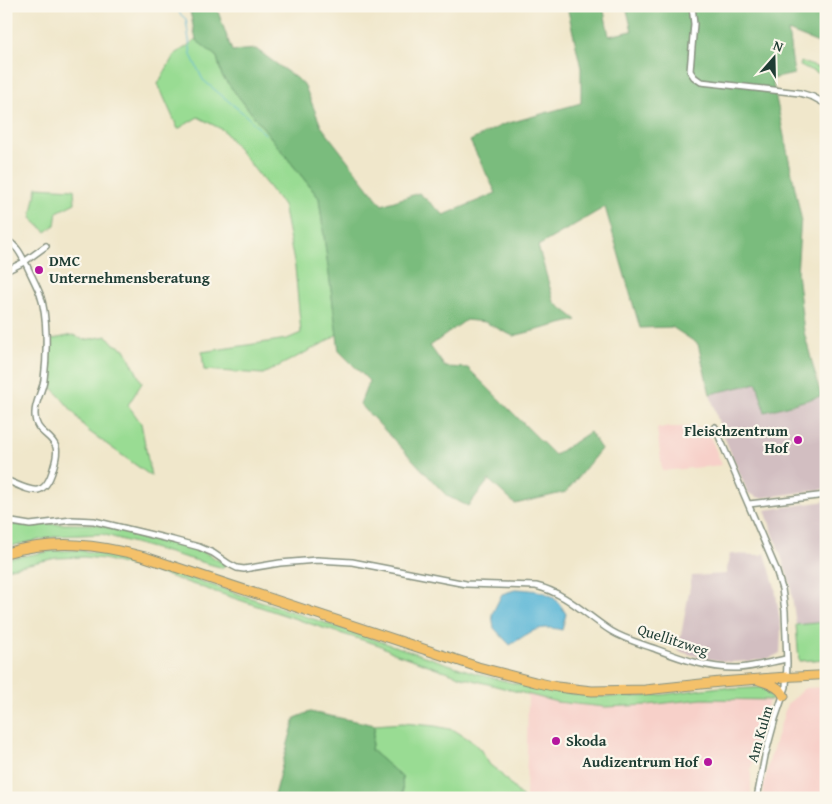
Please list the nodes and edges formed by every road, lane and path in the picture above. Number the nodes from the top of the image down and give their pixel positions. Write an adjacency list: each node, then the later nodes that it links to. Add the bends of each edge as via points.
1 (692, 6): 2 (street, via 694,24 690,71 694,77 701,82 800,93)
2 (826, 104)
3 (6, 240): 5 (street, via 19,250)
4 (46, 246): 5 (street)
5 (24, 262): 6 (street); 8 (street, via 38,289 46,335 45,372 34,412 35,421 53,442 57,454 43,489 26,488)
6 (6, 271)
7 (715, 426): 10 (street, Am Kulm)
8 (6, 480)
9 (826, 495): 10 (street)
10 (749, 504): 13 (street, Am Kulm, via 780,582 785,611)
11 (6, 521): 13 (street, Quellitzweg, via 30,524 94,521 199,547 244,569 334,560 466,584 536,586 558,594 613,632 684,660 738,668)
12 (6, 553): 16 (highway, via 70,544 124,551 478,667 558,687 592,691 645,690)
13 (786, 659): 15 (street, Am Kulm)
14 (826, 675): 15 (main road)
15 (787, 677): 16 (highway); 17 (street, Am Kulm)
16 (756, 679): 17 (highway, via 777,687)
17 (784, 696): 18 (street, Am Kulm, via 775,718)
18 (757, 798)

